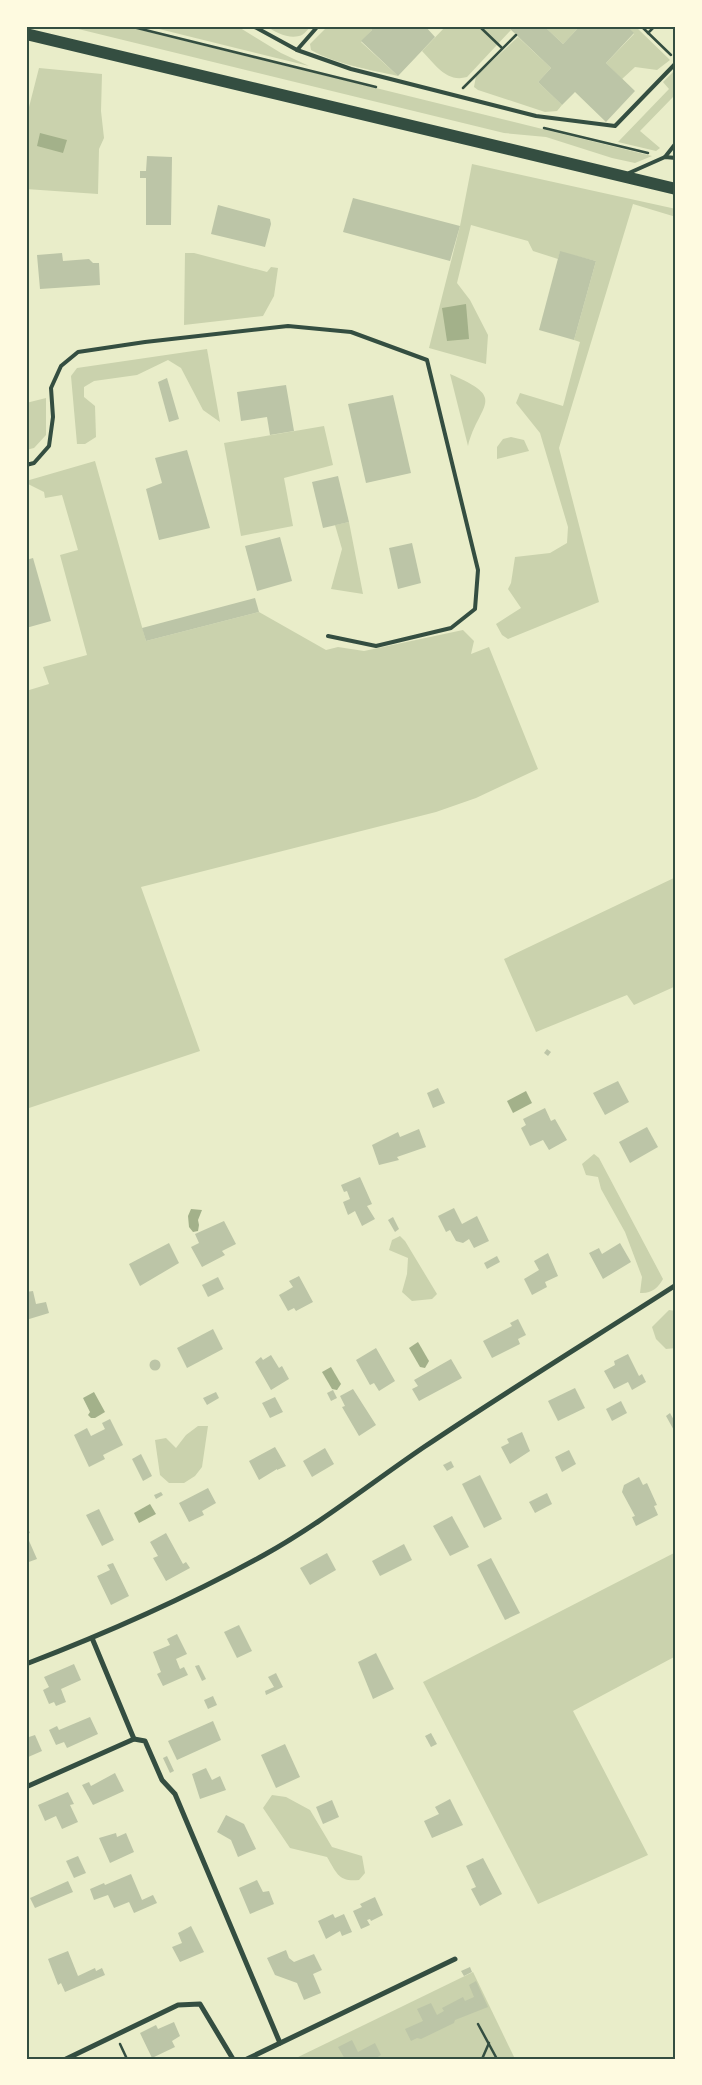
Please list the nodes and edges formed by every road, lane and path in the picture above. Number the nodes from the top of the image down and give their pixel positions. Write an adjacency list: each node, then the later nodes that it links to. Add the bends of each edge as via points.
1 (253, 26): 10 (lane)
2 (318, 26): 10 (lane)
3 (478, 26): 9 (path)
4 (641, 26): 6 (path)
5 (655, 26): 6 (path)
6 (648, 33): 11 (path)
7 (26, 34): 16 (main road)
8 (516, 35): 9 (path)
9 (502, 48): 12 (path, via 464,85)
10 (297, 50): 12 (lane, via 351,69)
11 (676, 61): 12 (lane, via 615,126 536,116)
12 (460, 97)
13 (676, 143): 14 (lane)
14 (665, 157): 15 (lane); 16 (lane)
15 (676, 158)
16 (623, 176): 17 (main road)
17 (674, 187)
18 (26, 465): 19 (lane, via 34,463 49,446 53,417 51,388 61,366 78,352 288,326 351,332 427,360 478,570 475,609 451,628 376,646)
19 (328, 636)
20 (676, 1285): 21 (street, via 504,1394 265,1554 177,1600)
21 (92, 1638): 22 (street); 23 (street)
22 (26, 1664)
23 (134, 1739): 24 (street); 28 (street, via 145,1741 162,1780 175,1794)
24 (26, 1787)
25 (455, 1959): 28 (street)
26 (478, 2024): 29 (path)
27 (116, 2035): 30 (street); 31 (path); 32 (street, via 178,2005 200,2004)
28 (280, 2043): 33 (street)
29 (489, 2043): 34 (path); 35 (path)
30 (66, 2059)
31 (127, 2059)
32 (233, 2059)
33 (247, 2059)
34 (482, 2059)
35 (497, 2059)

